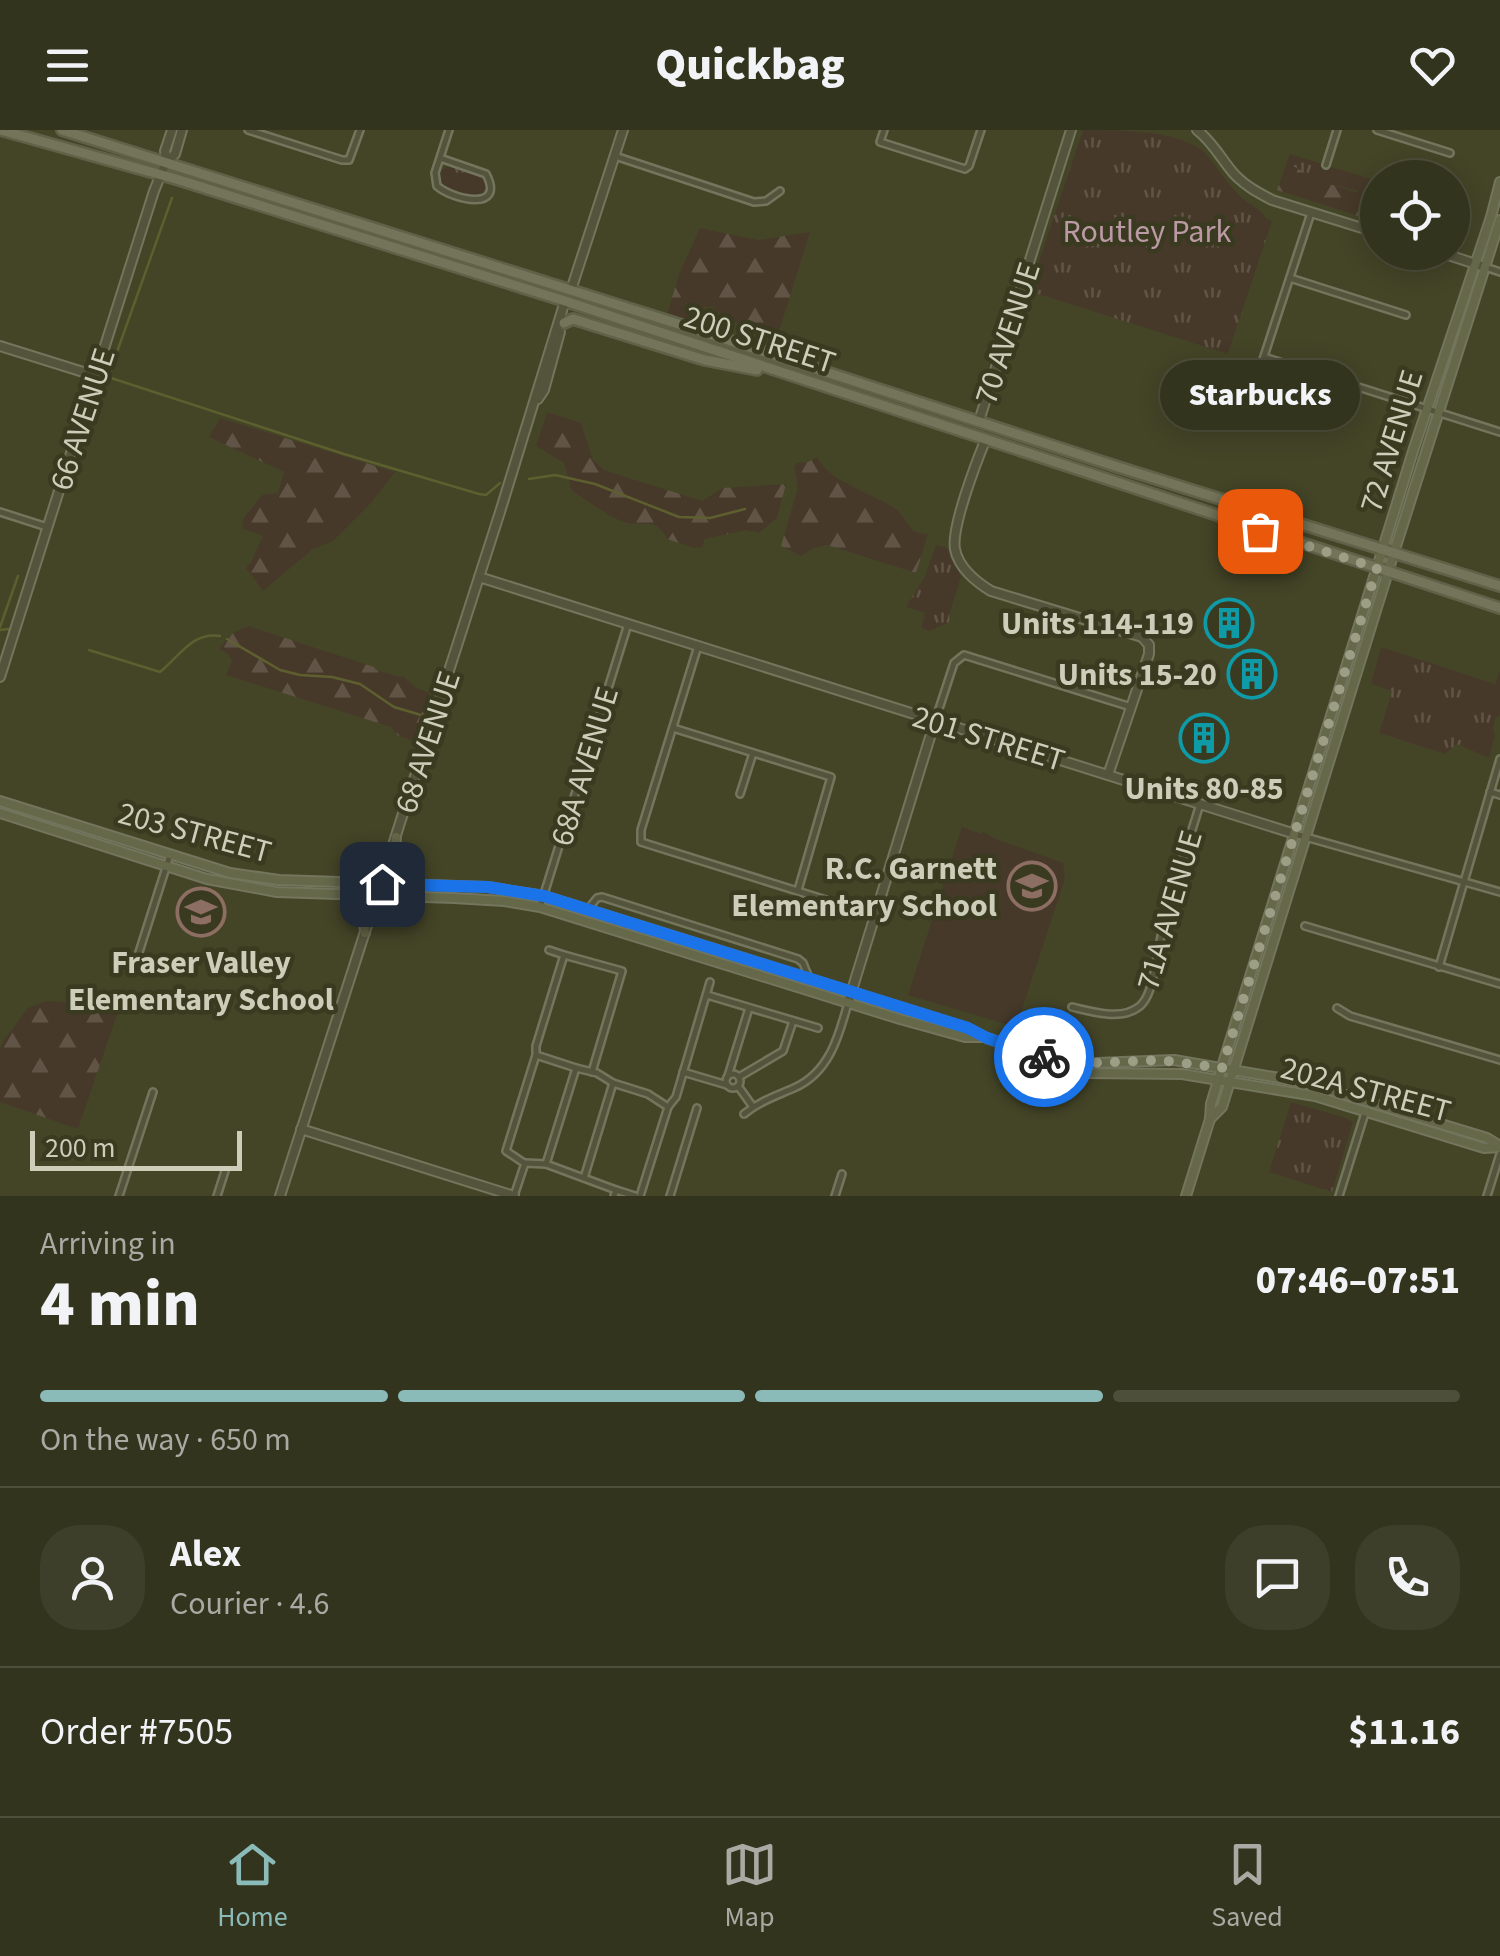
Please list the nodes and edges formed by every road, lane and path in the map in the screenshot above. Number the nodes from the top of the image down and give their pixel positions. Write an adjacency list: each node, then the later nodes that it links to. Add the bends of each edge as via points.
1 (1, 130): 20 (main road, 200 STREET)
2 (62, 130): 18 (main road, 200 STREET)
3 (172, 130): 18 (street)
4 (182, 130): 18 (street)
5 (248, 130): 6 (street, via 342,160 352,154)
6 (360, 130)
7 (448, 130): 17 (street)
8 (623, 130): 16 (street)
9 (884, 130): 10 (street, via 880,142 965,169)
10 (981, 130)
11 (1072, 130): 43 (street, 70 AVENUE)
12 (1197, 130): 23 (street, via 1256,192)
13 (1337, 130): 19 (street)
14 (1376, 130): 15 (street)
15 (1450, 152)
16 (615, 156): 22 (street, via 754,202); 31 (street)
17 (440, 158): 17 (street, via 486,174 486,196 474,201 440,190 434,181)
18 (166, 162): 20 (street, 66 AVENUE); 31 (main road, 200 STREET)
19 (1326, 166)
20 (160, 175): 32 (main road, 200 STREET); 38 (street, 66 AVENUE)
21 (1500, 182): 27 (main road, 72 AVENUE)
22 (780, 191)
23 (1311, 213): 25 (street); 30 (street)
24 (1500, 220): 28 (main road, 72 AVENUE)
25 (1360, 228)
26 (1470, 263): 27 (street)
27 (1474, 264): 28 (street); 41 (main road, 72 AVENUE)
28 (1485, 267): 29 (street); 42 (main road, 72 AVENUE)
29 (1500, 272)
30 (1290, 278): 33 (street); 36 (street)
31 (571, 290): 43 (main road, 200 STREET)
32 (565, 301): 37 (main road, 200 STREET); 40 (street, 68 AVENUE)
33 (1406, 315)
34 (564, 322): 37 (main road, via 573,319 704,360); 40 (street, 68 AVENUE)
35 (0, 346): 38 (street)
36 (1264, 357): 39 (street); 41 (street)
37 (786, 375): 44 (main road, 200 STREET)
38 (96, 376): 48 (street, 66 AVENUE)
39 (1250, 399)
40 (535, 402): 51 (street, 68 AVENUE)
41 (1427, 408): 42 (street); 49 (main road, 72 AVENUE)
42 (1438, 413): 45 (street); 49 (main road, 72 AVENUE)
43 (979, 421): 44 (main road); 49 (main road, 200 STREET)
44 (947, 428): 46 (main road, 200 STREET)
45 (1500, 432)
46 (985, 440): 50 (main road, 200 STREET); 57 (street, 70 AVENUE, via 954,551 991,591 1142,637 1149,654)
47 (0, 512): 48 (street)
48 (47, 527): 56 (street, 66 AVENUE)
49 (1388, 551): 50 (main road, 72 AVENUE); 52 (main road, 200 STREET)
50 (1382, 570): 53 (main road, 200 STREET); 69 (main road, 72 AVENUE); 71 (main road, 72 AVENUE)
51 (479, 577): 54 (street, 201 STREET); 70 (street, 68 AVENUE)
52 (1500, 586)
53 (1500, 608)
54 (628, 624): 55 (street, 201 STREET); 81 (street, 68A AVENUE)
55 (698, 646): 58 (street, 201 STREET); 59 (street)
56 (0, 677)
57 (1131, 707): 58 (street, via 960,656); 62 (street)
58 (935, 720): 62 (street, 201 STREET); 84 (street)
59 (673, 728): 60 (street); 77 (street, via 641,842)
60 (753, 753): 64 (street); 77 (street, via 831,777)
61 (1500, 759): 63 (street)
62 (1108, 775): 67 (street, 201 STREET)
63 (1490, 792): 65 (street); 74 (street)
64 (740, 794)
65 (1500, 795)
66 (0, 802): 72 (main road, 203 STREET)
67 (1200, 804): 69 (street, 201 STREET); 98 (street, 71A AVENUE, via 1145,1001 1115,1015)
68 (0, 813): 73 (main road, 203 STREET)
69 (1295, 834): 71 (street, 201 STREET); 107 (main road, 72 AVENUE)
70 (396, 837): 75 (street, 68 AVENUE); 76 (main road, via 399,872)
71 (1305, 838): 74 (street, 201 STREET); 108 (main road, 72 AVENUE)
72 (170, 854): 73 (street); 75 (main road, 203 STREET, via 265,878)
73 (166, 866): 79 (main road, 203 STREET, via 248,889); 90 (street)
74 (1464, 882): 78 (street, 201 STREET); 89 (street)
75 (382, 884): 76 (main road, 203 STREET); 80 (street, 68 AVENUE)
76 (425, 885): 81 (main road, 203 STREET)
77 (798, 890): 84 (street)
78 (1500, 892)
79 (341, 895): 80 (main road, 203 STREET); 86 (main road, via 360,907)
80 (378, 895): 82 (main road, 203 STREET); 86 (street, 68 AVENUE)
81 (544, 896): 82 (street, 68A AVENUE); 83 (main road, 203 STREET)
82 (540, 908): 96 (main road, 203 STREET)
83 (589, 908): 91 (main road, 203 STREET); 91 (street, via 602,897 780,953 801,960)
84 (874, 915): 94 (street)
85 (1305, 926): 89 (street)
86 (365, 933): 126 (street, 68 AVENUE)
87 (549, 950): 88 (street)
88 (564, 955): 103 (street); 109 (street, via 622,971)
89 (1440, 967): 93 (street)
90 (133, 971)
91 (809, 978): 94 (main road, 203 STREET)
92 (710, 982): 95 (street)
93 (1500, 984)
94 (852, 992): 96 (street); 102 (main road, 203 STREET)
95 (706, 995): 97 (street); 110 (street)
96 (848, 1003): 102 (main road, 203 STREET); 121 (street, via 822,1067)
97 (749, 1008): 100 (street); 111 (street)
98 (1072, 1008)
99 (1337, 1008): 104 (street)
100 (793, 1021): 101 (street); 112 (street, via 783,1051)
101 (818, 1028)
102 (987, 1038): 105 (main road)
103 (536, 1055): 106 (street); 128 (street, via 506,1151)
104 (1500, 1060)
105 (1068, 1064): 107 (main road, 202A STREET, via 1160,1060); 113 (main road, 202A STREET, via 1088,1073 1163,1072)
106 (576, 1068): 109 (street); 129 (street)
107 (1222, 1068): 108 (main road, 202A STREET); 113 (main road, 72 AVENUE)
108 (1234, 1070): 114 (main road, 72 AVENUE); 119 (main road, 202A STREET)
109 (592, 1072): 115 (street)
110 (684, 1072): 116 (street); 120 (street)
111 (728, 1076): 112 (street); 116 (street)
112 (739, 1077): 117 (street)
113 (1218, 1080): 114 (main road, 202A STREET); 125 (main road, 72 AVENUE)
114 (1230, 1082): 123 (main road, 202A STREET); 125 (main road, 72 AVENUE)
115 (613, 1084): 120 (street); 132 (street)
116 (728, 1084): 117 (street)
117 (738, 1086): 121 (street)
118 (153, 1092): 134 (street)
119 (1369, 1101): 123 (street); 127 (main road, 202A STREET, via 1487,1138)
120 (668, 1107): 138 (street)
121 (753, 1107): 124 (street)
122 (698, 1108): 139 (street)
123 (1365, 1112): 127 (main road, 202A STREET); 142 (street)
124 (744, 1114)
125 (1210, 1119): 141 (main road, 72 AVENUE)
126 (301, 1129): 136 (street, 68 AVENUE); 137 (street)
127 (1500, 1149): 143 (street)
128 (525, 1164): 129 (street); 137 (street)
129 (546, 1164): 132 (street)
130 (224, 1171): 135 (street)
131 (842, 1174): 140 (street)
132 (584, 1178): 133 (street)
133 (615, 1193): 138 (street)
134 (119, 1196)
135 (216, 1196)
136 (280, 1196)
137 (514, 1196)
138 (638, 1196)
139 (670, 1196)
140 (835, 1196)
141 (1186, 1196)
142 (1339, 1196)
143 (1488, 1196)

